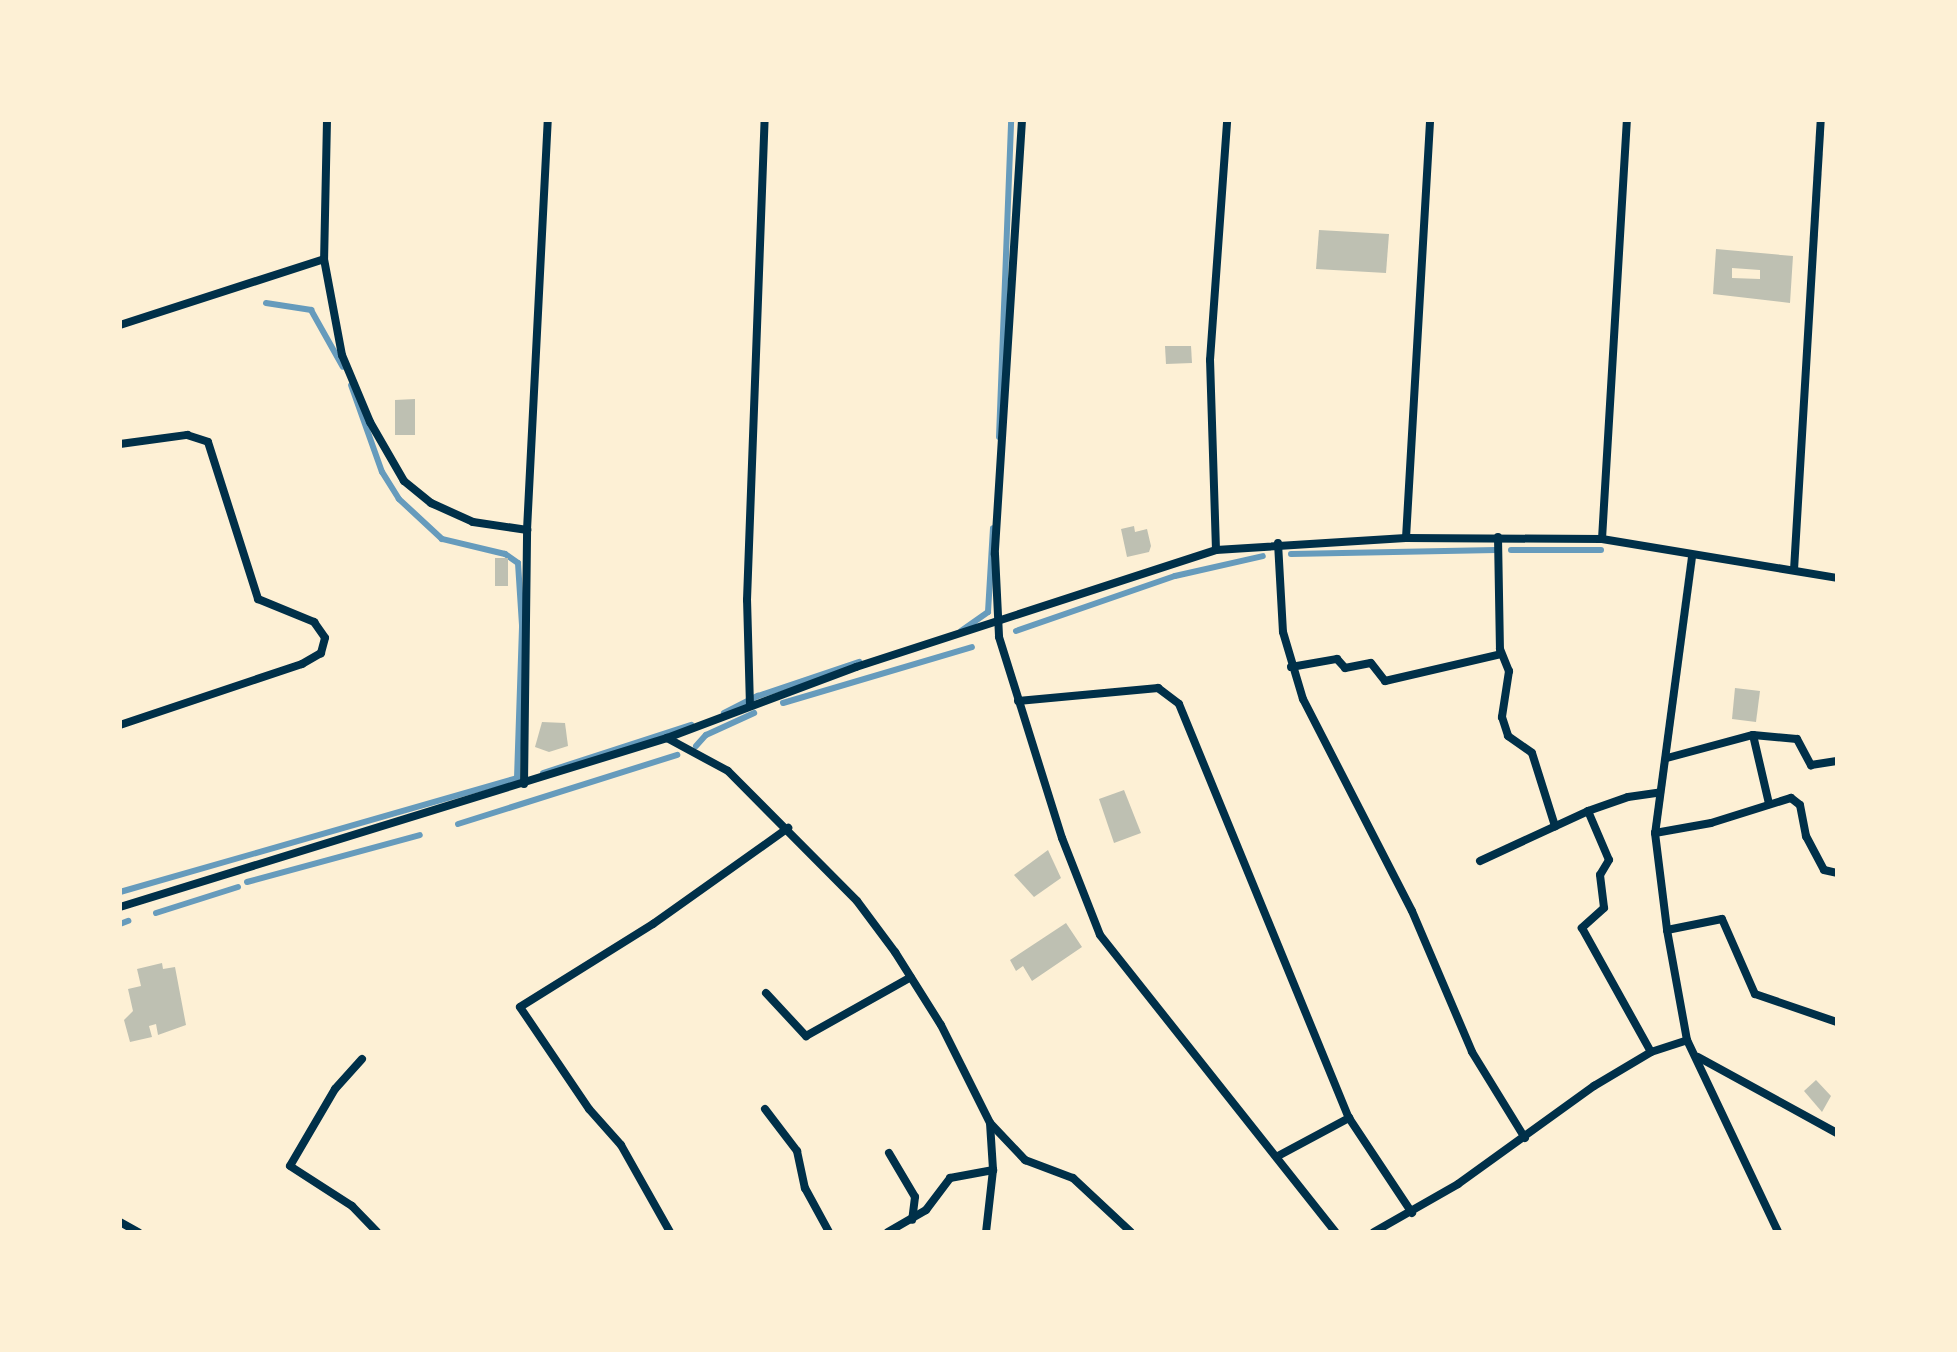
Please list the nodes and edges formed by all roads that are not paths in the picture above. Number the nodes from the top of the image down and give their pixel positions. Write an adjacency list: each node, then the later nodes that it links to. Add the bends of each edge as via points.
1 (327, 120): 9 (street)
2 (548, 120): 12 (street)
3 (765, 120): 25 (street, via 747,600)
4 (1022, 120): 21 (street, via 996,538)
5 (1227, 120): 17 (street, via 1210,360)
6 (1430, 120): 14 (street)
7 (1627, 120): 15 (street)
8 (1821, 120): 19 (street)
9 (324, 259): 10 (street); 12 (street, via 342,355 370,422 404,481 431,503 473,522)
10 (120, 325)
11 (120, 444): 26 (street, via 187,435 208,442 258,599 314,622 325,638 321,653 283,672)
12 (527, 530): 31 (street)
13 (1498, 537): 14 (street); 15 (street); 22 (street)
14 (1406, 538): 16 (street)
15 (1602, 539): 18 (street)
16 (1278, 543): 17 (street); 23 (street, via 1279,601)
17 (1216, 550): 21 (street)
18 (1692, 557): 19 (street); 29 (street)
19 (1794, 570): 20 (street)
20 (1837, 578)
21 (997, 621): 24 (street); 25 (street)
22 (1501, 654): 23 (street, via 1385,681 1371,663 1345,668 1337,659); 35 (street, via 1509,671 1501,706 1506,729 1532,753)
23 (1291, 667): 53 (street, via 1428,944 1472,1052)
24 (1018, 701): 50 (street, via 1144,688 1169,692 1200,746); 55 (street, via 1100,935)
25 (750, 706): 28 (street)
26 (120, 725)
27 (1753, 735): 29 (street); 30 (street, via 1797,739 1811,765); 33 (street)
28 (667, 738): 31 (street); 36 (street, via 728,771)
29 (1667, 758): 32 (street)
30 (1837, 761)
31 (524, 784): 40 (street)
32 (1658, 793): 34 (street); 37 (street)
33 (1769, 804): 37 (street, via 1711,823); 39 (street, via 1797,801 1806,836 1824,870)
34 (1588, 811): 35 (street); 46 (street, via 1609,860 1600,875 1604,908 1582,928)
35 (1555, 826): 38 (street)
36 (788, 828): 42 (street, via 857,901); 62 (street, via 653,924 520,1007 589,1109 621,1145)
37 (1655, 833): 41 (street)
38 (1480, 861)
39 (1837, 873)
40 (120, 907)
41 (1667, 930): 44 (street, via 1722,919 1755,994); 45 (street)
42 (911, 977): 43 (street, via 806,1036); 51 (street)
43 (766, 993)
44 (1837, 1022)
45 (1687, 1040): 46 (street); 47 (street)
46 (1651, 1052): 53 (street)
47 (1697, 1056): 52 (street); 69 (street)
48 (362, 1059): 61 (street, via 335,1089 290,1166 352,1206)
49 (765, 1109): 63 (street, via 797,1151 805,1188)
50 (1349, 1118): 55 (street); 57 (street)
51 (990, 1123): 56 (street); 66 (street, via 1025,1160 1073,1178)
52 (1837, 1133)
53 (1525, 1138): 57 (street)
54 (889, 1153): 58 (street, via 915,1197)
55 (1278, 1156): 67 (street)
56 (993, 1170): 58 (street, via 950,1178); 65 (street)
57 (1412, 1213): 68 (street)
58 (912, 1220): 64 (street)
59 (120, 1222): 60 (street)
60 (138, 1232)
61 (377, 1232)
62 (670, 1232)
63 (829, 1232)
64 (888, 1232)
65 (986, 1232)
66 (1131, 1232)
67 (1335, 1232)
68 (1374, 1232)
69 (1778, 1232)

